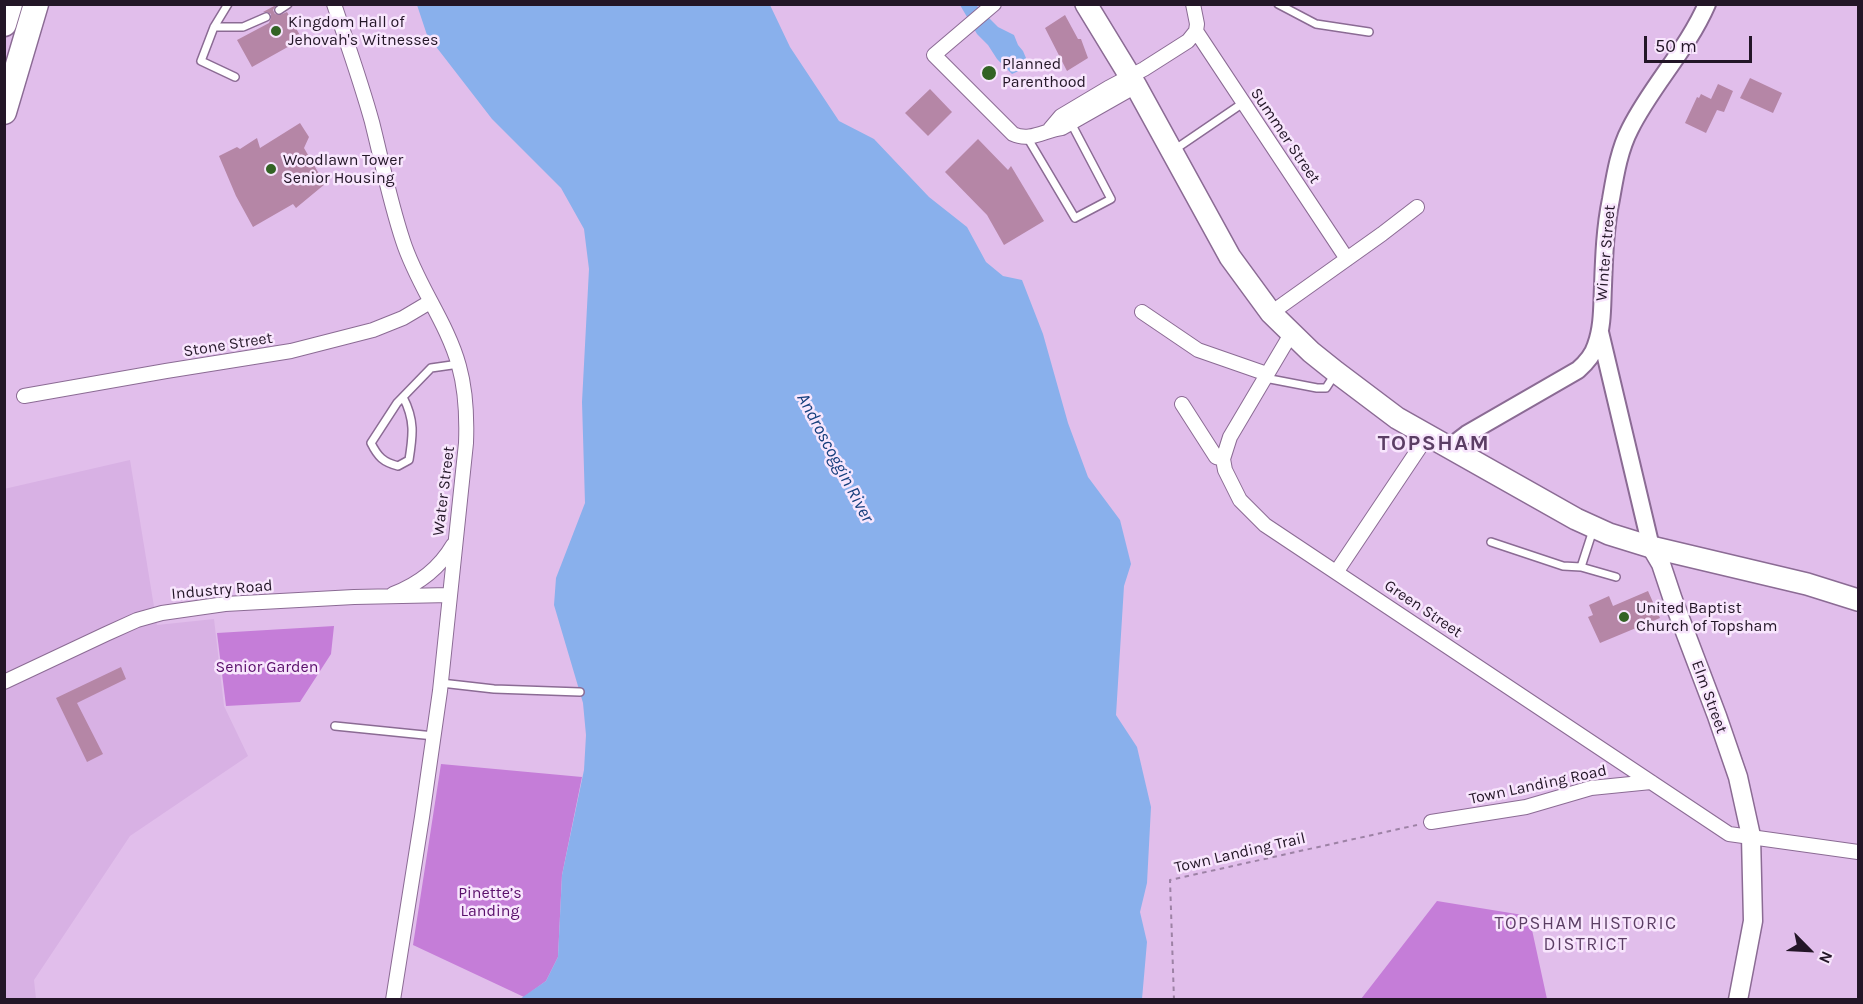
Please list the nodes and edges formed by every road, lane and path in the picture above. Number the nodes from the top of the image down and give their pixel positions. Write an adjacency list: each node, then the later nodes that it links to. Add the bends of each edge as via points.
1 (10, 4): 13 (highway)
2 (36, 4): 20 (highway)
3 (228, 4): 14 (lane)
4 (288, 4): 11 (lane)
5 (334, 4): 27 (street, Water Street, via 371,120 398,229)
6 (994, 4): 23 (street, via 934,55 1006,128)
7 (1086, 4): 18 (main road)
8 (1193, 4): 15 (street, Summer Street)
9 (1278, 4): 16 (lane, via 1316,24)
10 (1707, 4): 30 (street, Winter Street, via 1645,102 1622,150 1610,202)
11 (279, 10)
12 (266, 17): 14 (lane, via 243,27)
13 (4, 24)
14 (214, 27): 17 (lane, via 201,61)
15 (1196, 31): 18 (street); 19 (street, Summer Street)
16 (1369, 32)
17 (235, 77)
18 (1133, 81): 21 (street); 22 (street, via 1108,87 1061,116); 24 (main road)
19 (1243, 103): 24 (lane); 26 (street, Summer Street)
20 (4, 112)
21 (1071, 123): 22 (street); 23 (lane, via 1111,199 1075,218)
22 (1050, 129): 23 (street)
23 (1027, 137)
24 (1172, 152): 29 (main road, via 1230,256)
25 (1417, 207): 26 (street)
26 (1347, 259): 29 (street)
27 (430, 302): 32 (street, Water Street); 35 (street, Stone Street, via 373,330 291,351)
28 (1142, 312): 34 (street, via 1198,350)
29 (1271, 313): 31 (main road)
30 (1600, 331): 39 (street, Winter Street, via 1589,359 1578,370); 44 (street, Elm Street)
31 (1291, 334): 33 (main road); 34 (street)
32 (459, 364): 36 (lane, via 431,369); 42 (street, Water Street, via 467,417)
33 (1336, 372): 34 (lane, via 1326,388); 38 (main road)
34 (1266, 376): 40 (street, via 1230,437)
35 (24, 396)
36 (404, 397): 36 (lane, via 371,443 386,463 398,466 409,460 413,435 411,411)
37 (1182, 404): 40 (street, via 1216,457)
38 (1428, 435): 39 (main road); 46 (street)
39 (1450, 447): 41 (main road)
40 (1223, 459): 46 (street, Green Street, via 1240,500 1265,525)
41 (1585, 523): 44 (main road); 45 (lane)
42 (455, 540): 48 (street, Water Street); 49 (street, Industry Road, via 441,564 423,579)
43 (1491, 542): 45 (lane, via 1563,566)
44 (1651, 547): 50 (main road); 58 (main road, Elm Street, via 1661,564 1717,716 1738,777)
45 (1581, 567): 47 (lane)
46 (1337, 571): 56 (street, Green Street)
47 (1616, 577)
48 (450, 595): 49 (street, Industry Road); 52 (street, Water Street)
49 (385, 596): 51 (street, Industry Road, via 225,604 162,613 137,620)
50 (1858, 600)
51 (4, 682)
52 (441, 683): 53 (lane); 55 (street, Water Street)
53 (580, 692)
54 (334, 726): 55 (lane)
55 (434, 736): 60 (street, Water Street)
56 (1651, 782): 57 (street, Town Landing Road, via 1592,788 1526,807); 58 (street, Green Street, via 1730,834)
57 (1431, 822): 61 (path, Town Landing Trail, via 1170,880)
58 (1751, 836): 59 (street, Green Street); 62 (main road, Elm Street, via 1753,921)
59 (1858, 852)
60 (393, 999)
61 (1174, 999)
62 (1738, 999)

